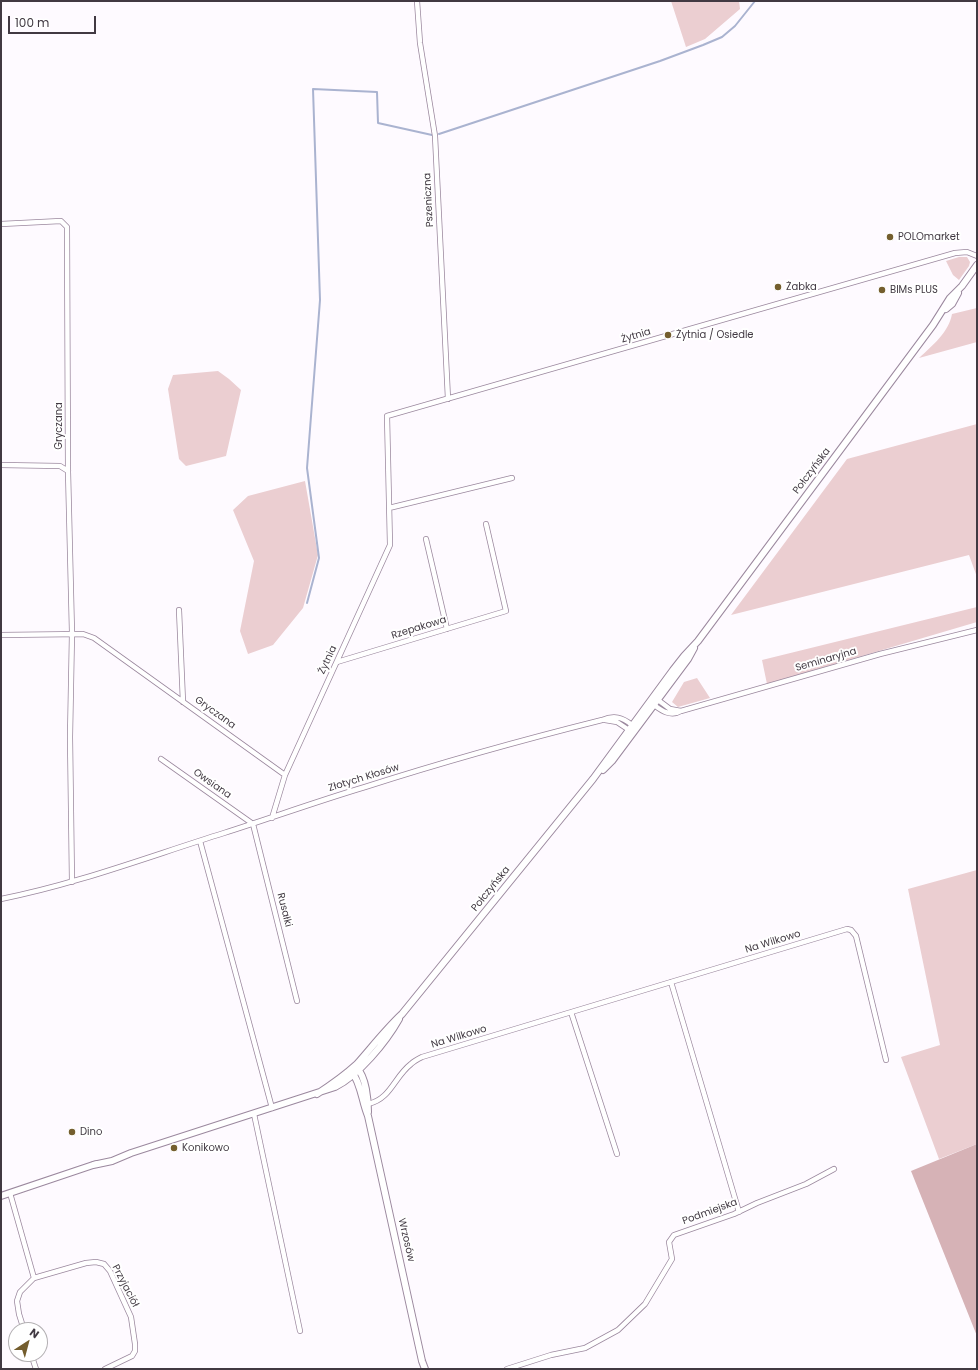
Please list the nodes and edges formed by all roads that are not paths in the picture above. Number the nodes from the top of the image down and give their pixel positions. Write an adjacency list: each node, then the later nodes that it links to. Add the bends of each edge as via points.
1 (417, 1): 5 (street, Pszeniczna, via 420,43 435,136)
2 (1, 224): 7 (street, Gryczana, via 60,221 67,227)
3 (977, 256): 5 (street, Żytnia, via 967,252 955,253)
4 (977, 265): 18 (main road, Połczyńska, via 950,298 941,314 698,641 684,656)
5 (448, 399): 9 (street, Żytnia, via 387,416)
6 (1, 465): 7 (street, via 60,466)
7 (68, 471): 15 (street, Gryczana)
8 (512, 478): 9 (street)
9 (389, 508): 17 (street, Żytnia, via 390,545)
10 (486, 524): 13 (street, Rzepakowa, via 506,611)
11 (426, 539): 13 (street)
12 (179, 610): 19 (street)
13 (447, 629): 17 (street, Rzepakowa)
14 (977, 630): 18 (street, Seminaryjna, via 880,654 681,712)
15 (72, 633): 16 (street); 19 (street, Gryczana, via 94,638); 26 (street, Gryczana)
16 (1, 635)
17 (336, 662): 22 (street, Żytnia)
18 (654, 701): 20 (main road, Połczyńska)
19 (183, 702): 22 (street, Gryczana)
20 (632, 729): 23 (street, Złotych Kłosów, via 625,719 609,717 373,784); 32 (main road, Połczyńska, via 596,777)
21 (161, 759): 24 (street, Owsiana)
22 (285, 775): 23 (street, Żytnia)
23 (272, 818): 24 (street, Złotych Kłosów)
24 (253, 824): 25 (street, Złotych Kłosów); 29 (street, Rusałki)
25 (200, 841): 26 (street, Złotych Kłosów); 34 (street)
26 (72, 882): 27 (street, Złotych Kłosów)
27 (1, 900)
28 (671, 982): 30 (street, Na Wilkowo); 31 (street, Na Wilkowo, via 847,929 851,930 856,936); 41 (street)
29 (297, 1001)
30 (571, 1012): 33 (street, Na Wilkowo, via 422,1057 411,1063 382,1099); 37 (street)
31 (886, 1060)
32 (355, 1070): 33 (main road, Wrzosów, via 362,1075); 34 (main road, Połczyńska, via 317,1094); 36 (main road, Wrzosów)
33 (368, 1104): 36 (main road, Wrzosów)
34 (272, 1108): 35 (main road, Połczyńska)
35 (254, 1114): 39 (main road, Połczyńska, via 111,1158); 44 (street)
36 (368, 1116): 46 (main road, Wrzosów)
37 (617, 1154)
38 (834, 1169): 41 (street, Podmiejska, via 806,1184)
39 (10, 1193): 40 (main road, Połczyńska); 42 (street)
40 (1, 1196)
41 (739, 1212): 47 (street, Podmiejska, via 674,1235 669,1242 672,1259 645,1304 618,1330 585,1348 551,1355)
42 (34, 1278): 43 (street, Przyjaciół, via 20,1292 17,1301); 45 (street, Przyjaciół, via 86,1263 104,1264 131,1317 135,1351 132,1356)
43 (22, 1322)
44 (300, 1331)
45 (105, 1369)
46 (425, 1369)
47 (507, 1369)

